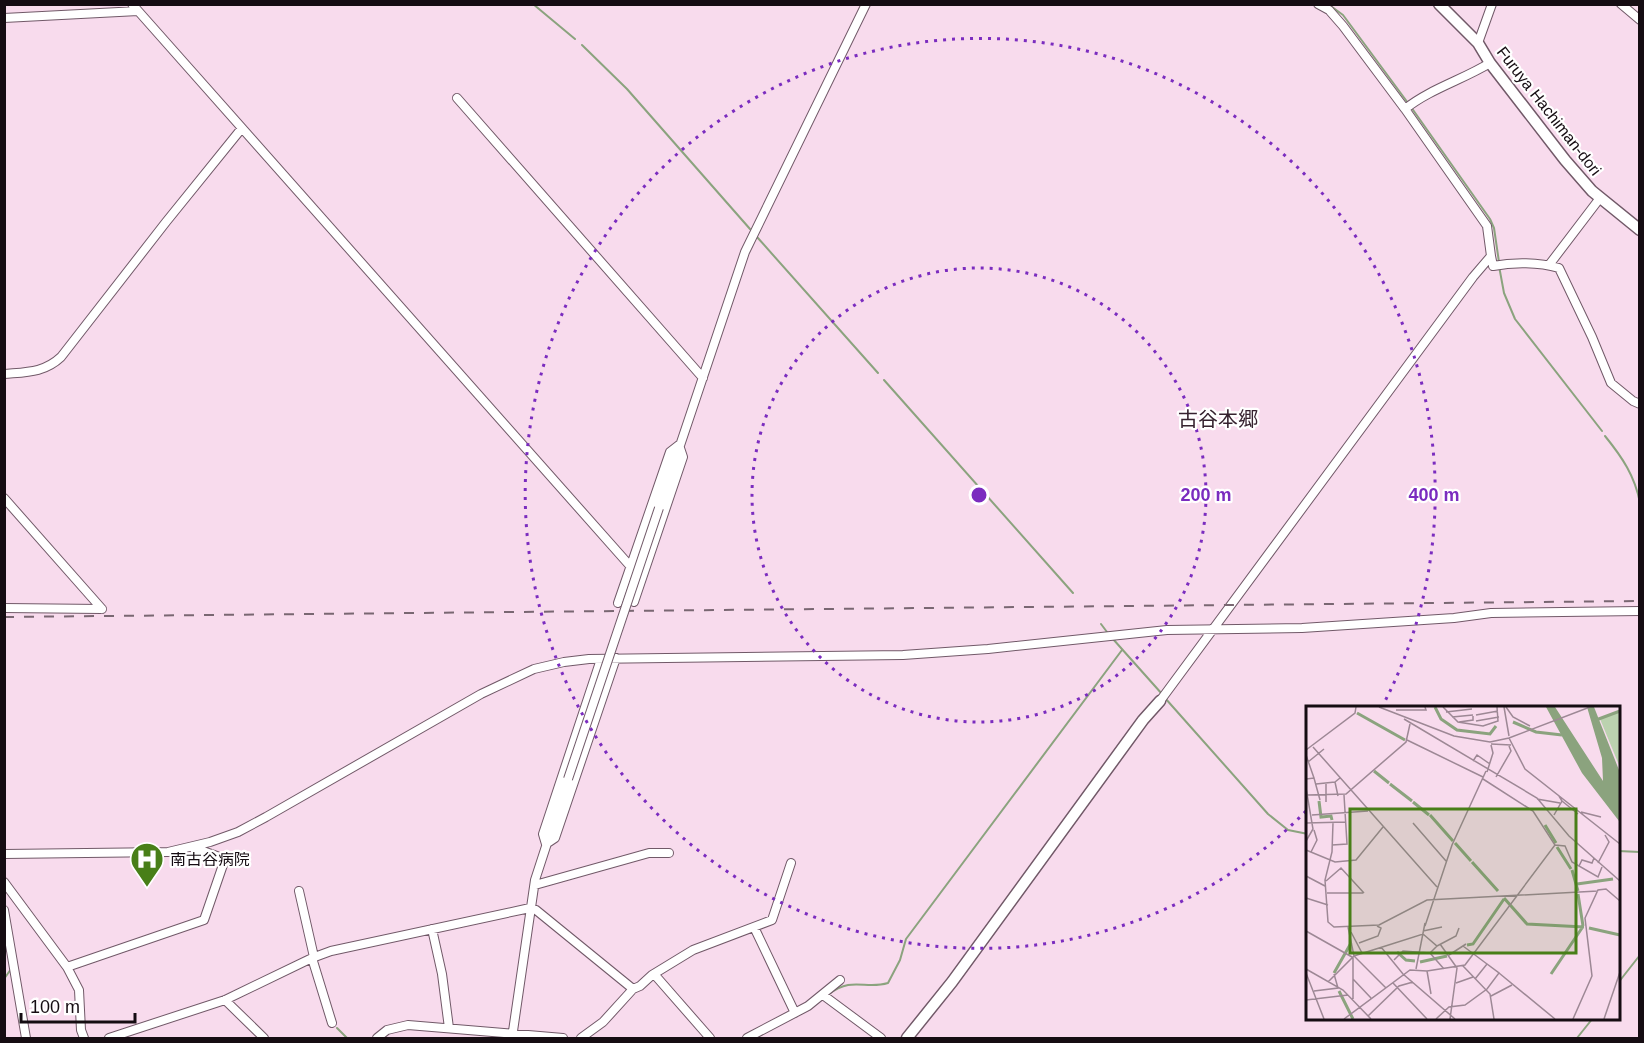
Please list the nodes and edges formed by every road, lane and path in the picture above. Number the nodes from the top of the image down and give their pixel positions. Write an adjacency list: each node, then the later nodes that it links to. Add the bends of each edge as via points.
1 (866, 4): 19 (street, via 748,246)
2 (1318, 4): 12 (street, via 1343,26)
3 (1439, 4): 9 (street, Furuya Hachiman-dori)
4 (1491, 4): 9 (street)
5 (1621, 4): 8 (street)
6 (135, 8): 7 (street); 13 (street)
7 (4, 18)
8 (1640, 20)
9 (1478, 43): 10 (street, Furuya Hachiman-dori)
10 (1490, 63): 12 (street, via 1417,99); 14 (street, Furuya Hachiman-dori)
11 (457, 98): 19 (street)
12 (1405, 110): 16 (street, via 1487,226)
13 (242, 128): 18 (street, via 61,357 42,370); 23 (street)
14 (1600, 198): 15 (street, Furuya Hachiman-dori); 17 (street)
15 (1640, 230)
16 (1491, 256): 17 (street, via 1493,266); 28 (street)
17 (1550, 265): 20 (street, via 1559,268 1611,383)
18 (4, 374)
19 (703, 378): 21 (street)
20 (1640, 404)
21 (680, 445): 23 (street, via 670,453); 24 (street, via 683,456); 32 (street, bridge)
22 (4, 498): 26 (street, via 102,609)
23 (631, 567): 25 (street)
24 (634, 602)
25 (618, 603)
26 (4, 608)
27 (1640, 611): 28 (street, via 1491,613 1302,628)
28 (1213, 629): 30 (street, via 903,655); 31 (street)
29 (601, 658): 30 (street); 32 (street, via 543,834); 33 (street, via 534,669 481,694 238,832)
30 (616, 658): 32 (street, via 555,838)
31 (1160, 701): 65 (street)
32 (546, 844): 38 (street)
33 (191, 847): 35 (street, via 168,852); 45 (street, via 225,859 204,920)
34 (669, 853): 38 (street, via 649,852)
35 (4, 854)
36 (790, 863): 42 (street, via 772,920)
37 (4, 882): 45 (street)
38 (534, 885): 40 (street)
39 (299, 891): 44 (street)
40 (530, 908): 43 (street); 48 (street); 54 (street)
41 (4, 910): 55 (street)
42 (754, 927): 46 (street, via 693,950); 51 (street)
43 (432, 929): 44 (street); 53 (street)
44 (313, 958): 50 (street); 52 (street)
45 (67, 967): 56 (street, via 79,990)
46 (654, 974): 48 (street); 62 (street)
47 (840, 980): 49 (street)
48 (633, 989): 61 (street, via 603,1022)
49 (823, 995): 51 (street); 64 (street)
50 (225, 1000): 57 (street); 58 (street)
51 (795, 1013): 63 (street)
52 (332, 1023)
53 (449, 1028): 54 (street); 59 (street, via 408,1025 387,1030)
54 (512, 1036): 60 (street)
55 (26, 1038)
56 (84, 1038)
57 (109, 1038)
58 (264, 1038)
59 (377, 1038)
60 (562, 1038)
61 (581, 1038)
62 (711, 1038)
63 (747, 1038)
64 (881, 1038)
65 (907, 1038)

